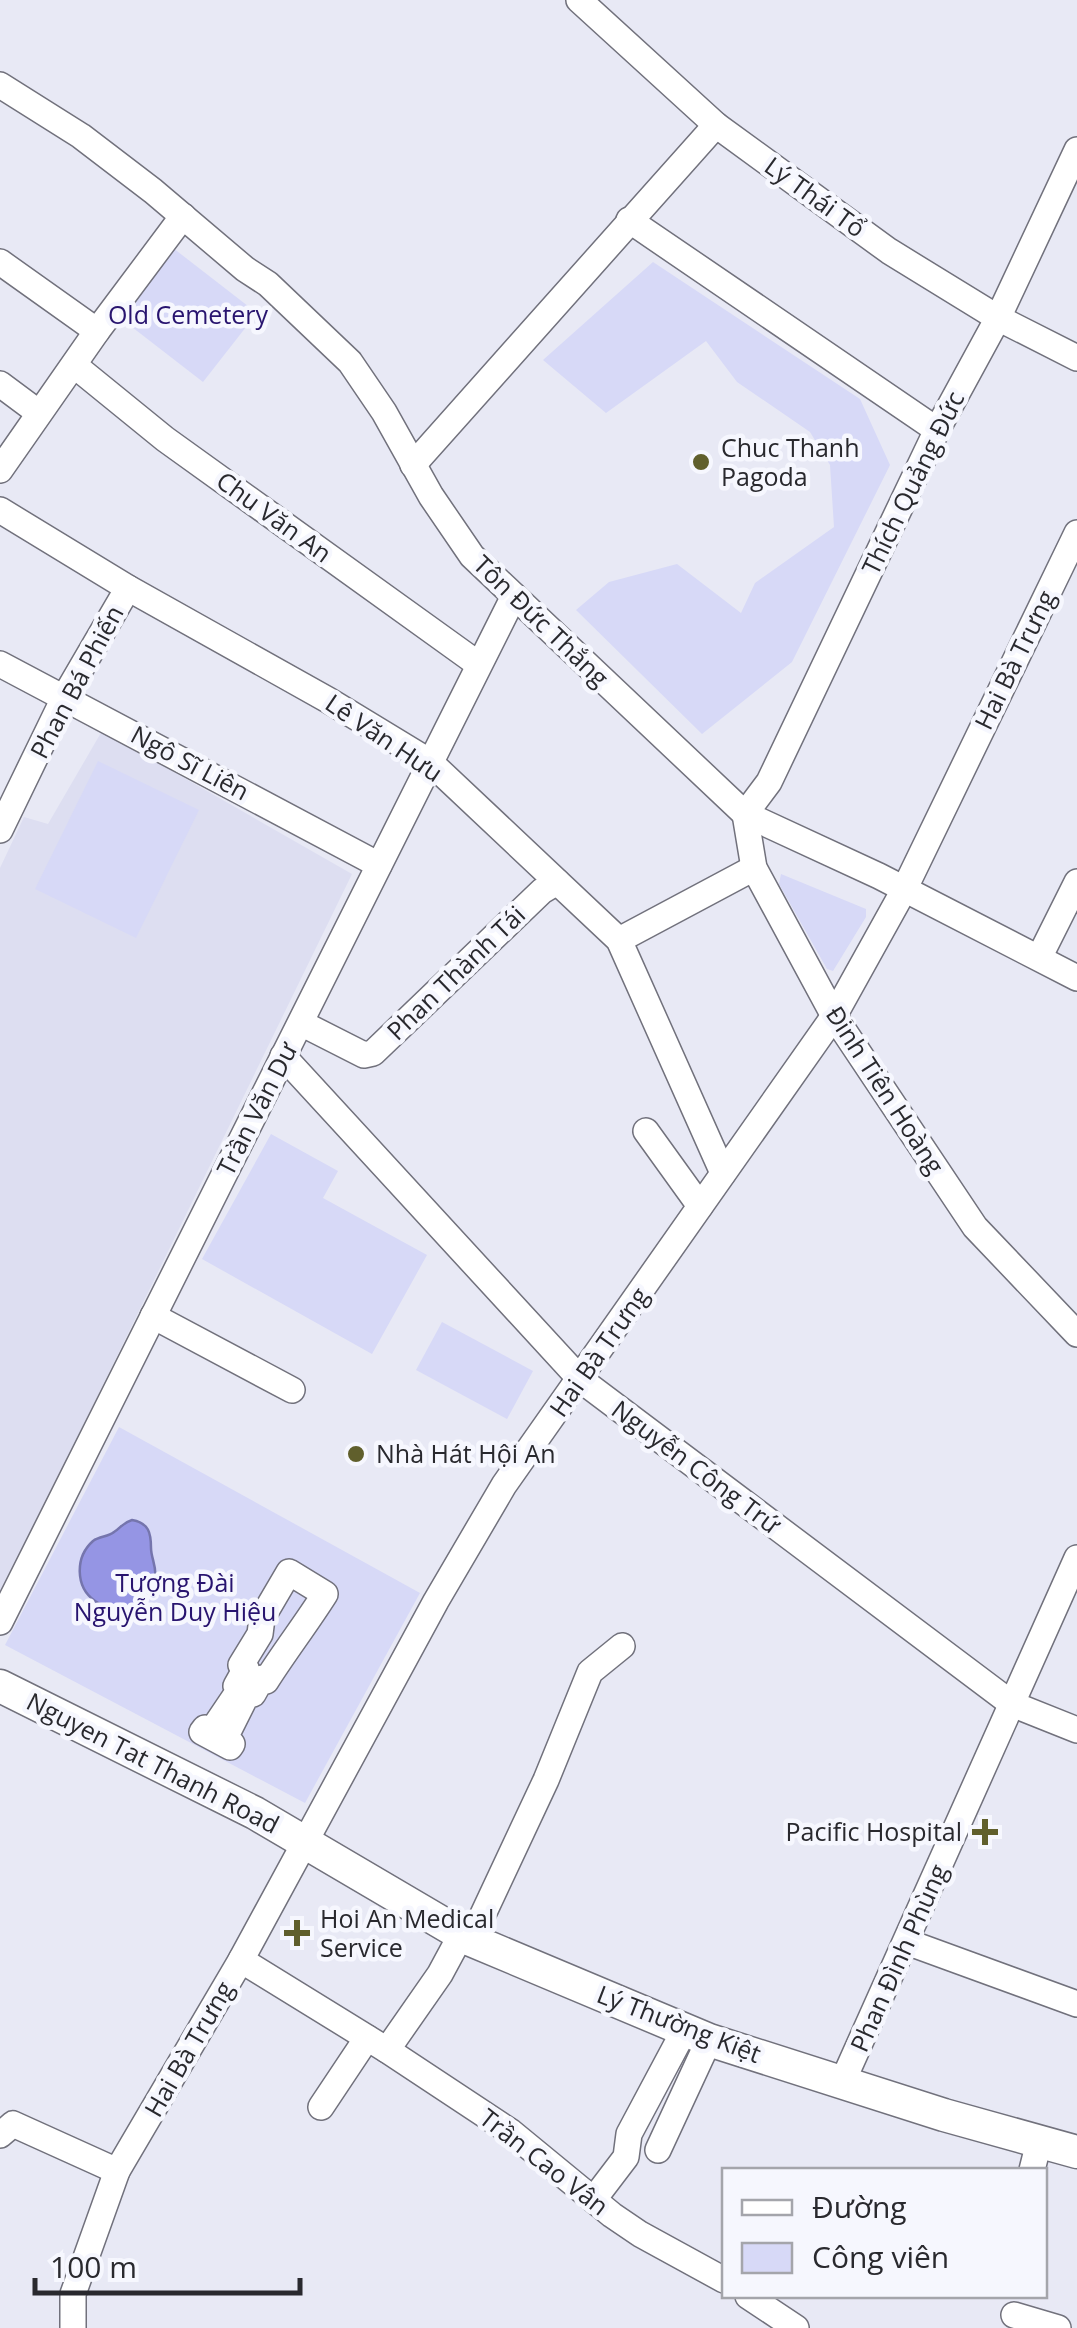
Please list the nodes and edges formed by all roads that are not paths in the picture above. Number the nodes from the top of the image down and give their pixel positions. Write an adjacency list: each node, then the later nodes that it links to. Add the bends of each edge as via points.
1 (579, 0): 3 (street, Lý Thái Tổ)
2 (0, 85): 5 (street, Tôn Đức Thắng, via 81,136)
3 (716, 125): 6 (street); 8 (street, Lý Thái Tổ, via 889,251)
4 (1077, 150): 8 (street, Thích Quảng Đức)
5 (184, 216): 9 (street); 15 (street, Tôn Đức Thắng, via 350,362)
6 (629, 220): 14 (street); 15 (street)
7 (0, 262): 9 (street)
8 (998, 318): 10 (street, Lý Thái Tổ); 14 (street, Thích Quảng Đức)
9 (97, 332): 11 (street)
10 (1077, 358)
11 (74, 365): 13 (street); 22 (street, Chu Văn An, via 165,439)
12 (0, 384): 13 (street)
13 (39, 413): 16 (street)
14 (937, 430): 25 (street, Thích Quảng Đức, via 769,782)
15 (414, 465): 20 (street, Tôn Đức Thắng, via 472,556)
16 (0, 470)
17 (0, 510): 19 (street, Lê Văn Hưu)
18 (1074, 545): 31 (street, Hai Bà Trưng)
19 (128, 588): 23 (street, Phan Bá Phiến); 24 (street, Lê Văn Hưu)
20 (514, 596): 22 (street, Trần Văn Dư); 25 (street, Tôn Đức Thắng)
21 (0, 664): 23 (street, Ngô Sĩ Liên)
22 (478, 664): 24 (street, Trần Văn Dư)
23 (65, 696): 26 (street, Phan Bá Phiến); 27 (street, Ngô Sĩ Liên)
24 (430, 762): 27 (street, Trần Văn Dư); 29 (street, Lê Văn Hưu)
25 (745, 814): 28 (street, Đinh Tiên Hoàng); 31 (street, Tôn Đức Thắng)
26 (0, 830)
27 (379, 865): 36 (street, Trần Văn Dư)
28 (754, 868): 32 (street); 35 (street, Đinh Tiên Hoàng)
29 (557, 882): 32 (street, Lê Văn Hưu); 36 (street, Phan Thành Tái, via 373,1053 364,1055)
30 (1077, 882): 33 (street)
31 (904, 890): 33 (street, Tôn Đức Thắng); 35 (street, Hai Bà Trưng)
32 (619, 940): 39 (street, Lê Văn Hưu)
33 (1040, 956): 34 (street, Tôn Đức Thắng)
34 (1077, 978)
35 (834, 1016): 39 (street, Hai Bà Trưng); 42 (street, Đinh Tiên Hoàng, via 976,1227)
36 (301, 1023): 37 (street, Trần Văn Dư)
37 (282, 1056): 41 (street, Trần Văn Dư); 43 (street, Nguyễn Công Trứ)
38 (646, 1130): 40 (street)
39 (722, 1173): 40 (street, Hai Bà Trưng)
40 (700, 1206): 43 (street, Hai Bà Trưng)
41 (152, 1316): 44 (street); 46 (street, Trần Văn Dư)
42 (1077, 1334)
43 (580, 1380): 50 (street, Nguyễn Công Trứ); 52 (street, Hai Bà Trưng, via 504,1485)
44 (292, 1390)
45 (1077, 1558): 50 (street, Phan Đình Phùng)
46 (0, 1622)
47 (622, 1646): 53 (street, via 590,1672 546,1780)
48 (0, 1686): 52 (main road, Nguyen Tat Thanh Road)
49 (239, 1699): 49 (street, via 236,1686 246,1668 241,1665 288,1572 324,1594 266,1681)
50 (1012, 1704): 51 (street, Nguyễn Công Trứ); 54 (street, Phan Đình Phùng)
51 (1077, 1730)
52 (305, 1840): 53 (main road, Lý Thường Kiệt); 55 (street, Hai Bà Trưng)
53 (466, 1938): 57 (main road, Lý Thường Kiệt); 58 (street)
54 (907, 1942): 56 (street); 59 (street, Phan Đình Phùng)
55 (241, 1960): 58 (street, Trần Cao Vân); 65 (street, Hai Bà Trưng)
56 (1077, 2004)
57 (697, 2035): 59 (main road, Lý Thường Kiệt); 62 (street); 66 (street, via 629,2134 626,2158)
58 (377, 2044): 60 (street); 66 (street, Trần Cao Vân, via 511,2132)
59 (842, 2083): 64 (main road, Lý Thường Kiệt)
60 (322, 2107)
61 (4, 2126): 65 (street)
62 (658, 2150)
63 (1077, 2152): 64 (main road, Lý Thường Kiệt)
64 (1035, 2156)
65 (117, 2171): 70 (street, Hai Bà Trưng, via 73,2294)
66 (594, 2199): 67 (street, Trần Cao Vân, via 640,2234)
67 (722, 2279)
68 (751, 2298): 71 (street)
69 (1014, 2313): 72 (street)
70 (73, 2328)
71 (796, 2328)
72 (1058, 2328)

